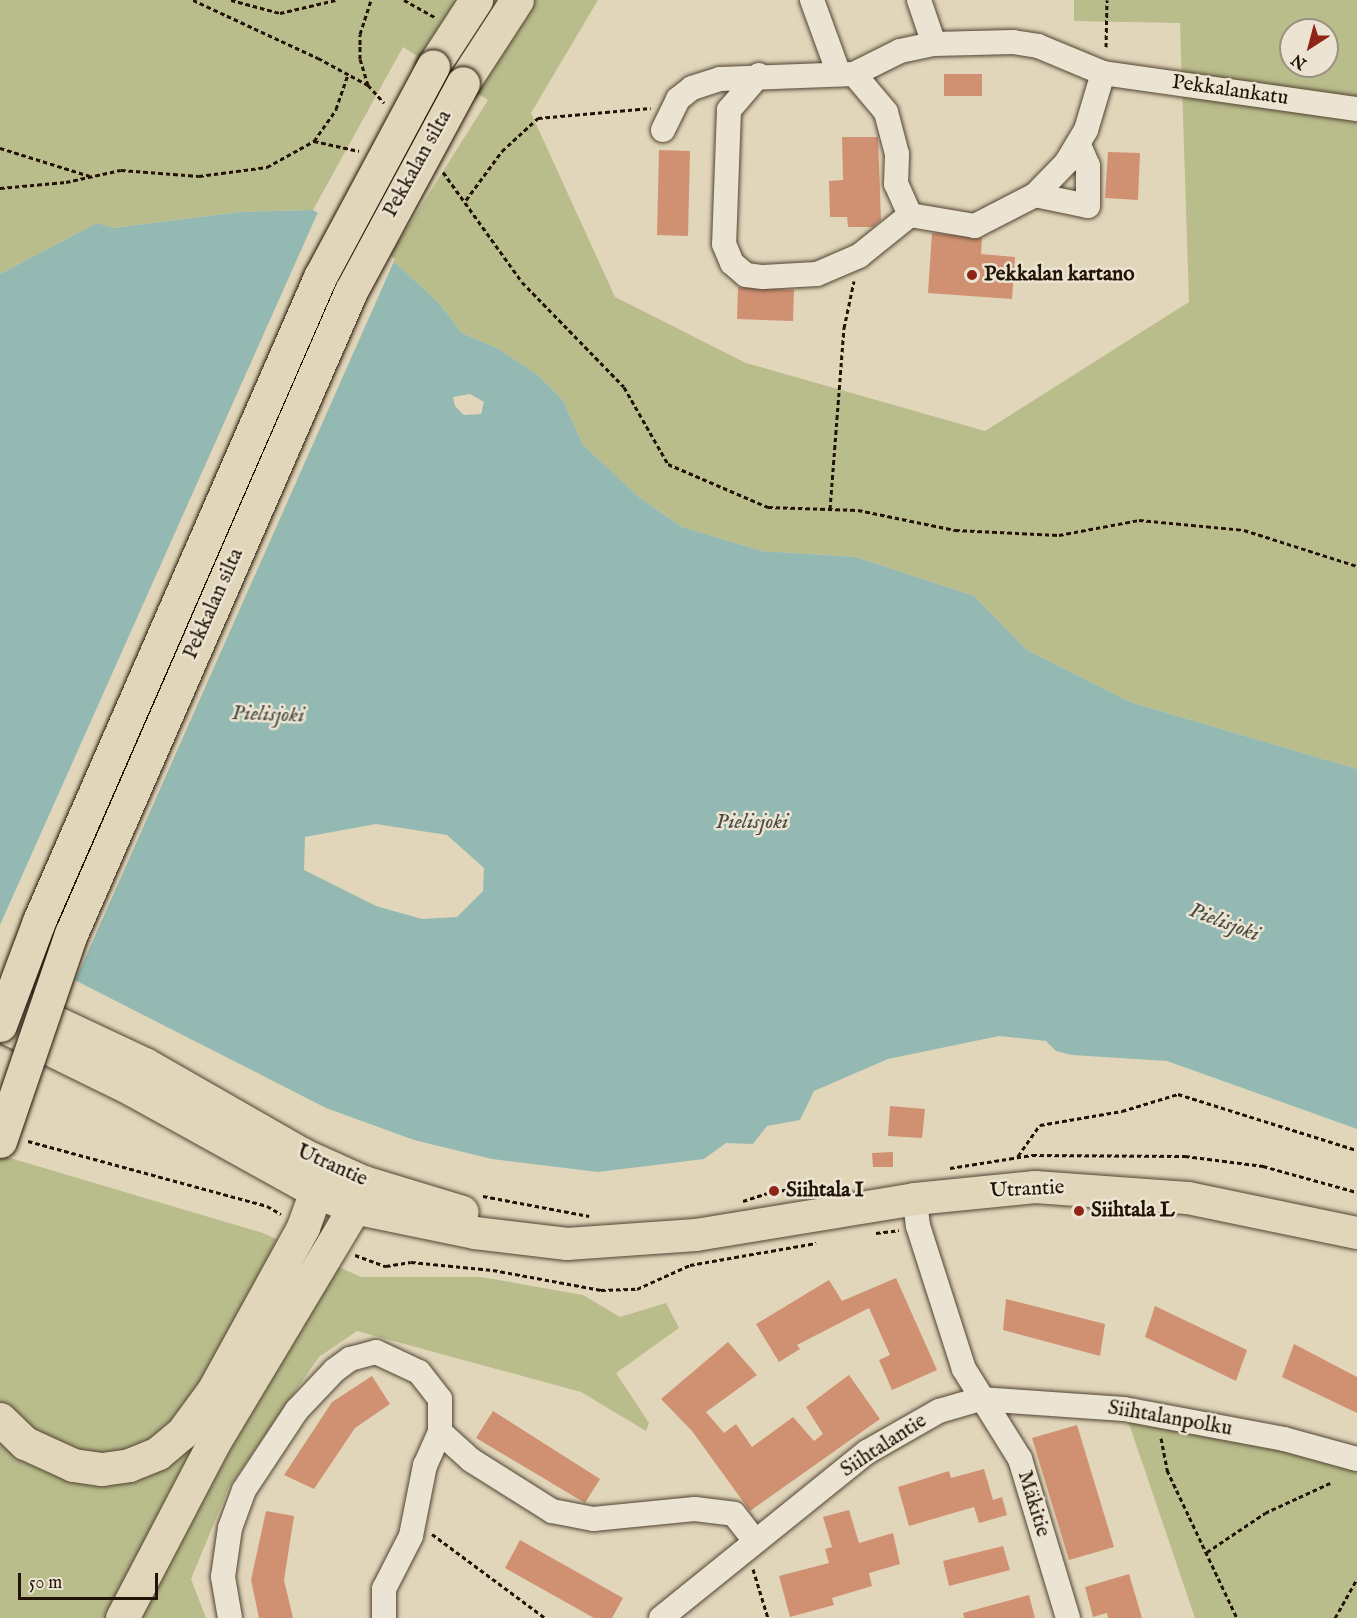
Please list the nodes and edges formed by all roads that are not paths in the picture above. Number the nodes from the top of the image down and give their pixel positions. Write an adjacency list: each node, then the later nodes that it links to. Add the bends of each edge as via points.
1 (476, 0): 15 (highway, Pekkalan silta, bridge, via 433,66 320,277 39,921)
2 (517, 0): 16 (highway, Pekkalan silta, bridge, via 463,83 351,291 71,934)
3 (812, 0): 7 (street)
4 (919, 0): 5 (street)
5 (934, 44): 6 (street, Pekkalankatu, via 1038,46); 7 (street, via 900,51)
6 (1102, 73): 9 (street, Pekkalankatu); 11 (street)
7 (846, 74): 8 (street); 13 (street, via 886,112 897,154 896,184)
8 (759, 75): 10 (street, via 692,88 671,106); 13 (street, via 729,110 724,244 732,263 746,275 817,274 859,256)
9 (1357, 109)
10 (663, 130)
11 (1079, 145): 12 (street); 12 (street, via 1088,166 1088,206)
12 (1035, 195): 13 (street, via 975,226)
13 (910, 215)
14 (0, 996): 17 (main road, Utrantie, via 32,1007 145,1064)
15 (0, 1025): 18 (main road, Utrantie)
16 (0, 1141)
17 (302, 1154): 18 (highway)
18 (342, 1191): 19 (main road, Utrantie, via 474,1233 567,1244 696,1235); 22 (highway, via 303,1227 213,1391 182,1433 158,1453 129,1465 102,1469 73,1465 25,1443); 26 (highway)
19 (915, 1199): 20 (main road, Utrantie, via 1035,1187 1105,1189 1188,1198); 21 (street, via 918,1226 964,1369)
20 (1357, 1233)
21 (980, 1399): 24 (street, Siihtalanpolku, via 1067,1403 1157,1415 1284,1439); 25 (street, Siihtalantie, via 939,1411 900,1431); 30 (street, Mäkitie, via 1002,1424 1020,1459)
22 (0, 1419)
23 (440, 1432): 25 (street, via 471,1460 552,1511 593,1519 695,1509 734,1514); 27 (street, via 441,1399 419,1372 399,1359 376,1352 350,1359 335,1370 297,1410 244,1490 230,1528 223,1577); 28 (street, via 425,1465 414,1525 384,1589)
24 (1357, 1460)
25 (749, 1545): 29 (street, Siihtalantie)
26 (122, 1618)
27 (230, 1618)
28 (384, 1618)
29 (661, 1618)
30 (1068, 1618)

